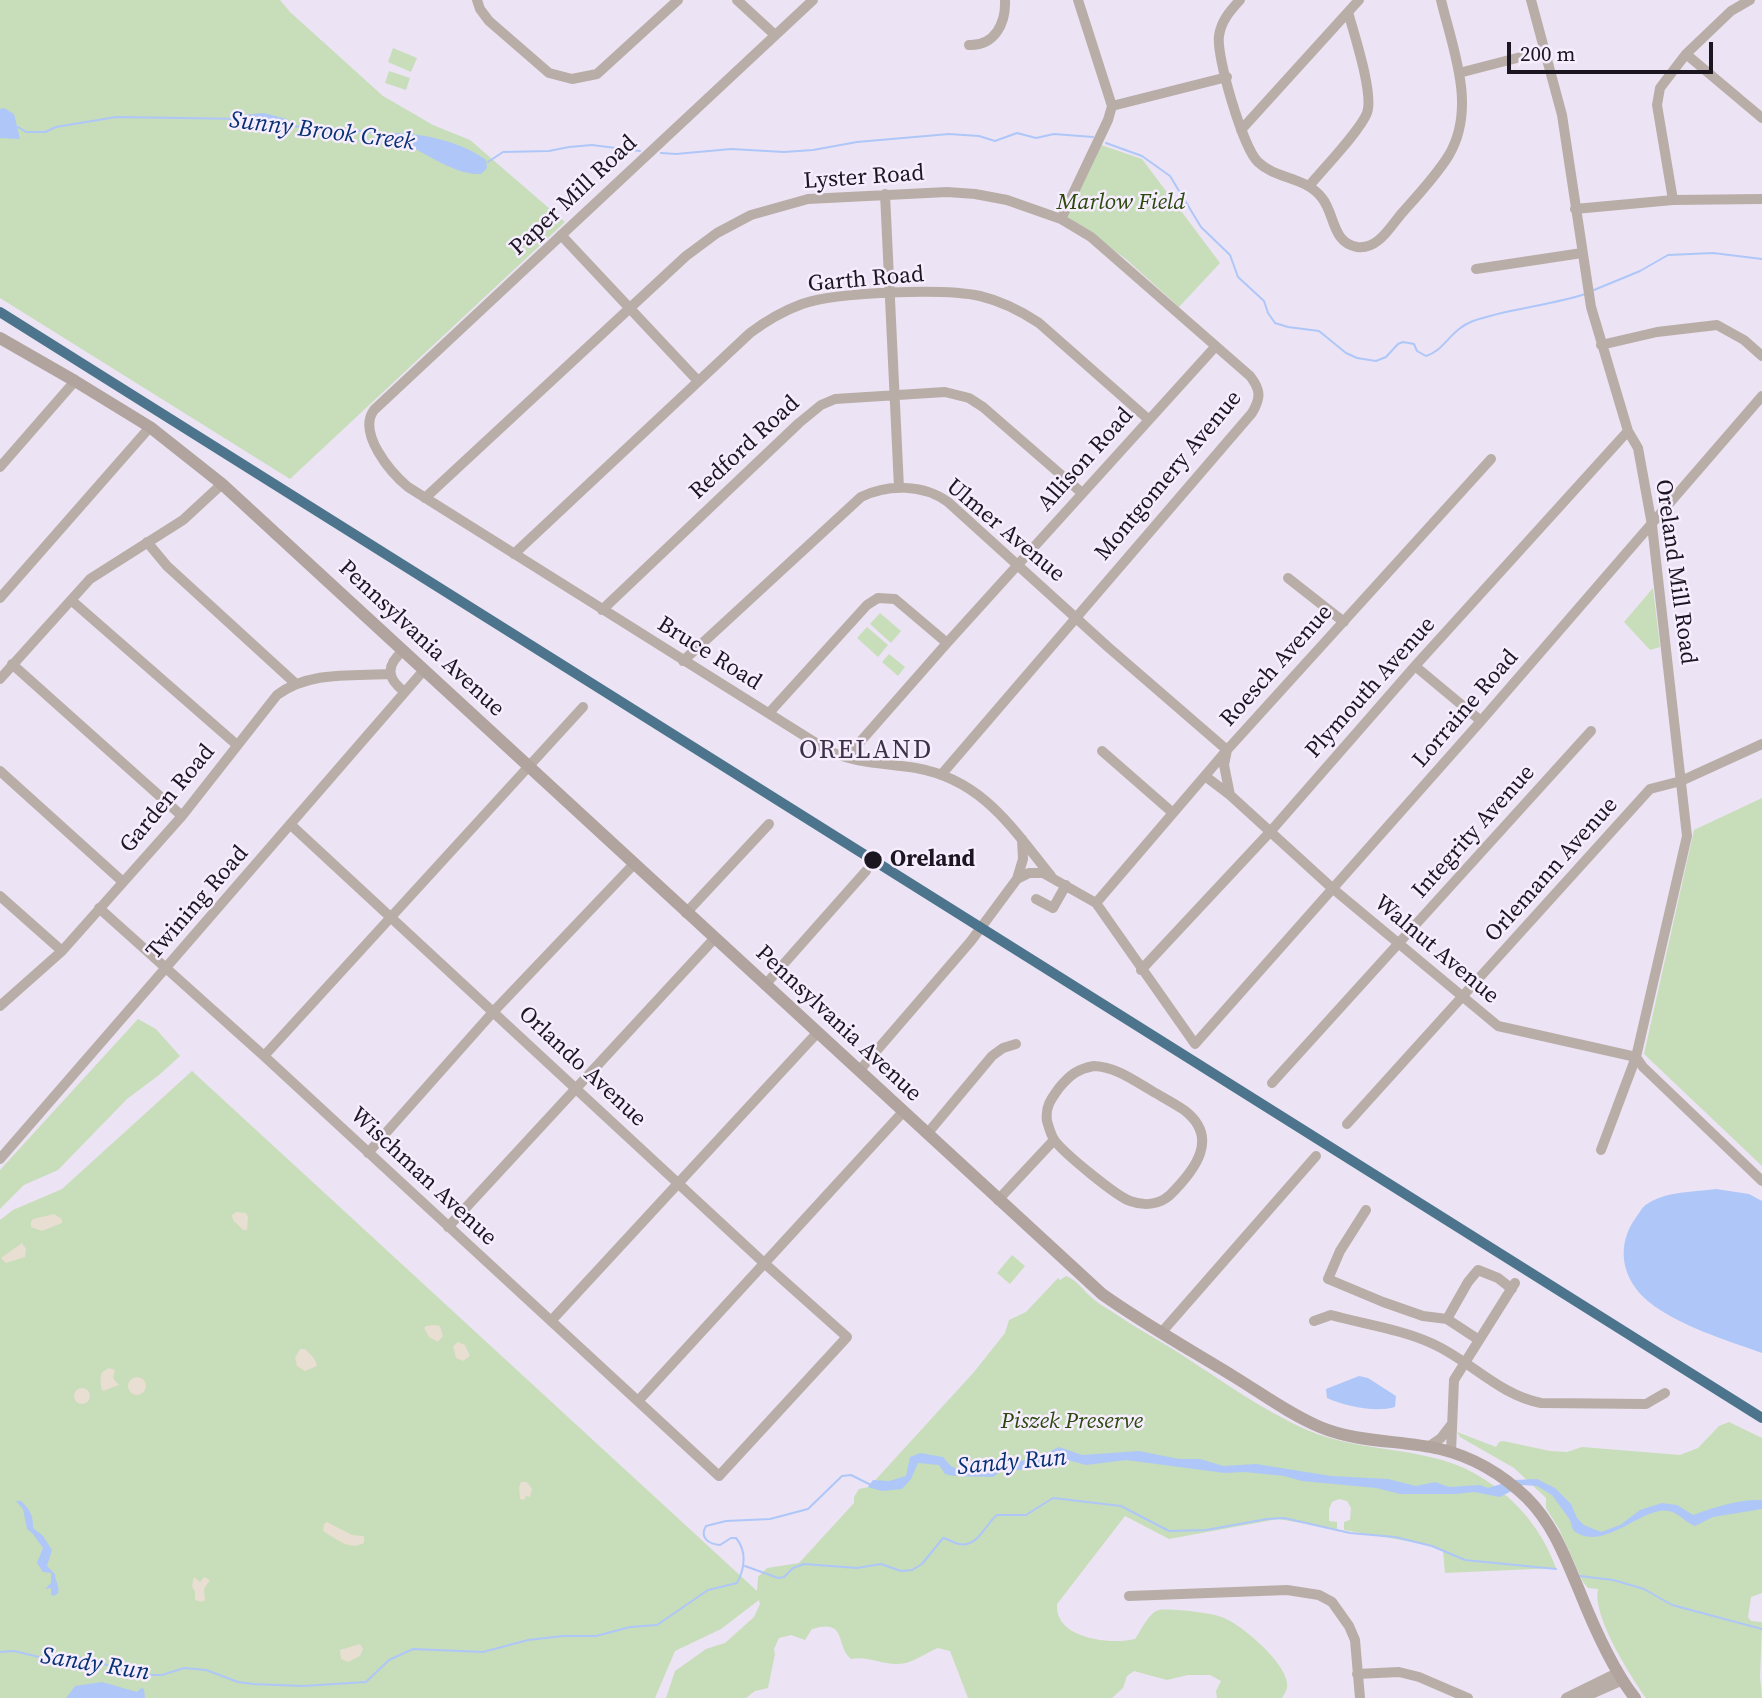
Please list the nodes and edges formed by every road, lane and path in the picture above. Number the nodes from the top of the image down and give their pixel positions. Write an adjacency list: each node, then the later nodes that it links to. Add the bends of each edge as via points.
1 (477, 0): 2 (street, via 489,21 549,73 572,79 597,74)
2 (678, 0)
3 (737, 0): 13 (street)
4 (813, 0): 13 (street, Paper Mill Road)
5 (1005, 0): 14 (street, via 997,32 986,43)
6 (1078, 0): 19 (street)
7 (1240, 0): 18 (street, via 1224,18 1219,32)
8 (1359, 0): 12 (street)
9 (1441, 0): 17 (street)
10 (1531, 0): 15 (street, Oreland Mill Road)
11 (1750, 0): 16 (street, via 1731,11)
12 (1348, 12): 21 (street); 22 (street, via 1368,92 1368,110)
13 (775, 35): 28 (street, Paper Mill Road)
14 (969, 45)
15 (1544, 51): 17 (street); 26 (street, Oreland Mill Road, via 1562,115)
16 (1686, 54): 20 (street); 25 (street, via 1660,88 1657,106)
17 (1459, 73): 22 (street, via 1462,120 1448,155 1379,241 1364,247 1340,238 1325,202)
18 (1227, 78): 19 (street); 21 (street)
19 (1112, 106): 27 (street)
20 (1762, 118)
21 (1241, 130): 22 (street, via 1249,152 1261,165)
22 (1310, 186)
23 (885, 194): 27 (street, Lyster Road, via 975,194); 31 (street); 32 (street, Lyster Road, via 808,199 751,215 700,244)
24 (1762, 199): 25 (street)
25 (1673, 200): 26 (street)
26 (1575, 209): 29 (street, Oreland Mill Road)
27 (1061, 219): 35 (street, Lyster Road, via 1121,261)
28 (561, 235): 32 (street); 43 (street, Paper Mill Road, via 374,410)
29 (1582, 253): 30 (street); 34 (street, Oreland Mill Road)
30 (1476, 269)
31 (891, 294): 38 (street, Garth Road, via 827,298 791,308 750,333); 40 (street); 42 (street, Garth Road, via 962,293 1008,305 1039,323)
32 (629, 308): 38 (street); 51 (street, Lyster Road)
33 (1, 340): 37 (main road, Pennsylvania Avenue)
34 (1601, 345): 36 (street, via 1657,332 1717,326); 45 (street, Oreland Mill Road)
35 (1215, 346): 39 (street, Lyster Road, via 1250,376); 42 (street, Allison Road)
36 (1762, 356)
37 (75, 381): 44 (main road, Pennsylvania Avenue); 47 (street)
38 (698, 381): 54 (street, Garth Road)
39 (1260, 393): 60 (street, Montgomery Avenue, via 1252,413)
40 (895, 395): 49 (street); 50 (street, Redford Road, via 945,392 969,398); 59 (street, Redford Road, via 843,397 821,405)
41 (1762, 396): 52 (street, Lorraine Road)
42 (1149, 419): 50 (street, Allison Road)
43 (369, 424): 51 (street, Bruce Road, via 375,446 390,470)
44 (149, 427): 48 (main road, Pennsylvania Avenue); 57 (street)
45 (1628, 431): 52 (street, Oreland Mill Road, via 1638,448); 66 (street, Plymouth Avenue)
46 (1491, 459): 61 (street, Roesch Avenue)
47 (0, 467)
48 (222, 484): 53 (street, via 183,520); 63 (main road, Pennsylvania Avenue)
49 (899, 488): 55 (street, Ulmer Avenue, via 925,490 942,498); 64 (street, Ulmer Avenue, via 871,492 853,503)
50 (1082, 493): 55 (street, Allison Road)
51 (425, 498): 54 (street, Bruce Road)
52 (1652, 525): 74 (street, Lorraine Road); 85 (street, Oreland Mill Road)
53 (147, 542): 58 (street, via 90,579); 70 (street, via 167,566)
54 (514, 554): 59 (street, Bruce Road)
55 (1018, 565): 60 (street, Ulmer Avenue); 62 (street, Allison Road)
56 (1288, 578): 61 (street)
57 (0, 598)
58 (71, 600): 65 (street); 77 (street)
59 (602, 610): 64 (street, Bruce Road)
60 (1075, 617): 78 (street, Ulmer Avenue); 83 (street, Montgomery Avenue)
61 (1344, 622): 78 (street, Roesch Avenue)
62 (947, 643): 73 (street, via 895,599 878,598); 80 (street, Allison Road)
63 (403, 651): 67 (main road, Pennsylvania Avenue); 68 (street)
64 (683, 661): 73 (street, Bruce Road)
65 (12, 664): 69 (street); 88 (street)
66 (1415, 666): 74 (street); 91 (street, Plymouth Avenue)
67 (424, 670): 71 (street, Twining Road); 81 (main road, Pennsylvania Avenue)
68 (390, 674): 70 (street, Garden Road, via 316,677); 71 (street)
69 (0, 679)
70 (296, 684): 77 (street, Garden Road, via 277,695)
71 (405, 692): 90 (street, Twining Road)
72 (583, 708): 81 (street)
73 (769, 713): 80 (street, Bruce Road, via 827,750)
74 (1481, 720): 99 (street, Lorraine Road)
75 (1591, 731): 107 (street, Integrity Avenue)
76 (1762, 744): 85 (street, Orlemann Avenue)
77 (237, 745): 88 (street, Garden Road)
78 (1227, 750): 84 (street, Roesch Avenue); 86 (street, via 1224,765)
79 (1102, 751): 87 (street)
80 (850, 758): 83 (street, Bruce Road)
81 (529, 768): 93 (main road, Pennsylvania Avenue); 105 (street)
82 (0, 771): 97 (street)
83 (941, 775): 92 (street, Bruce Road, via 993,806)
84 (1205, 776): 86 (street, Walnut Avenue); 87 (street, Roesch Avenue)
85 (1681, 781): 112 (street, Orlemann Avenue, via 1650,789); 118 (street, Oreland Mill Road, via 1687,836)
86 (1230, 795): 91 (street, Walnut Avenue)
87 (1173, 813): 102 (street, Roesch Avenue)
88 (182, 816): 97 (street, Garden Road)
89 (769, 824): 104 (street)
90 (290, 825): 105 (street, Orlando Avenue); 109 (street, Twining Road)
91 (1270, 832): 99 (street, Walnut Avenue); 110 (street, Plymouth Avenue)
92 (1021, 839): 95 (street, Bruce Road); 96 (street, via 1023,859)
93 (635, 863): 104 (main road, Pennsylvania Avenue); 114 (street)
94 (866, 871): 111 (street)
95 (1051, 876): 96 (street, via 1033,872); 98 (street)
96 (1017, 879): 119 (street, via 971,941)
97 (123, 882): 103 (street, Garden Road)
98 (1066, 885): 101 (street, via 1053,908); 102 (street)
99 (1332, 888): 107 (street, Walnut Avenue); 110 (street, Lorraine Road, via 1195,1044)
100 (0, 896): 108 (street)
101 (1036, 900)
102 (1096, 903): 110 (street)
103 (99, 908): 108 (street, Garden Road); 109 (street, Wischman Avenue)
104 (686, 913): 106 (main road, Pennsylvania Avenue)
105 (391, 917): 114 (street, Orlando Avenue); 117 (street)
106 (714, 939): 111 (main road, Pennsylvania Avenue); 121 (street)
107 (1399, 943): 112 (street, Walnut Avenue); 120 (street, Integrity Avenue)
108 (62, 951): 113 (street, Garden Road)
109 (166, 968): 117 (street, Wischman Avenue); 129 (street, Twining Road)
110 (1142, 970)
111 (765, 985): 115 (main road, Pennsylvania Avenue)
112 (1462, 998): 118 (street, Walnut Avenue, via 1498,1026); 123 (street, Orlemann Avenue)
113 (0, 1006)
114 (494, 1011): 121 (street, Orlando Avenue); 127 (street)
115 (818, 1032): 119 (main road, Pennsylvania Avenue); 131 (street)
116 (1016, 1044): 124 (street, via 992,1056)
117 (264, 1056): 127 (street, Wischman Avenue)
118 (1636, 1057): 126 (street, Oreland Mill Road); 130 (street)
119 (859, 1071): 122 (main road, Pennsylvania Avenue)
120 (1272, 1083)
121 (576, 1087): 131 (street, Orlando Avenue); 134 (street)
122 (903, 1112): 124 (main road, Pennsylvania Avenue); 135 (street)
123 (1347, 1124)
124 (927, 1133): 132 (main road, Pennsylvania Avenue)
125 (1054, 1140): 125 (street, via 1118,1195 1148,1204 1164,1199 1195,1167 1201,1143 1198,1125 1184,1109 1117,1070 1094,1066 1069,1076 1050,1100 1047,1121); 132 (street)
126 (1601, 1150)
127 (368, 1153): 134 (street, Wischman Avenue)
128 (1316, 1156): 139 (street)
129 (0, 1159)
130 (1762, 1181)
131 (680, 1183): 135 (street, Orlando Avenue); 137 (street)
132 (998, 1200): 139 (main road, Pennsylvania Avenue, via 1085,1280)
133 (1366, 1210): 136 (street, via 1328,1279 1384,1303)
134 (448, 1227): 137 (street, Wischman Avenue)
135 (763, 1262): 143 (street); 147 (street, Orlando Avenue, via 848,1337)
136 (1447, 1319): 140 (street); 140 (street, via 1478,1270 1513,1286)
137 (551, 1321): 143 (street, Wischman Avenue)
138 (1314, 1321): 141 (street, via 1331,1315 1418,1338)
139 (1161, 1333): 145 (main road, Pennsylvania Avenue, via 1319,1427)
140 (1479, 1340): 141 (street)
141 (1464, 1363): 142 (street, via 1511,1393 1541,1403 1646,1404); 144 (street, via 1454,1380)
142 (1665, 1393)
143 (638, 1401): 147 (street, Wischman Avenue)
144 (1452, 1425): 145 (street); 146 (street)
145 (1428, 1447): 146 (main road, Pennsylvania Avenue)
146 (1451, 1452): 150 (main road, Pennsylvania Avenue, via 1501,1477 1545,1520)
147 (719, 1476)
148 (1129, 1597): 149 (street, via 1287,1590 1319,1595 1332,1602 1349,1626 1355,1640)
149 (1357, 1674): 151 (street); 152 (street, via 1399,1672)
150 (1619, 1677): 153 (street); 154 (street); 155 (main road, Pennsylvania Avenue)
151 (1360, 1698)
152 (1468, 1698)
153 (1566, 1698)
154 (1582, 1698)
155 (1635, 1698)

